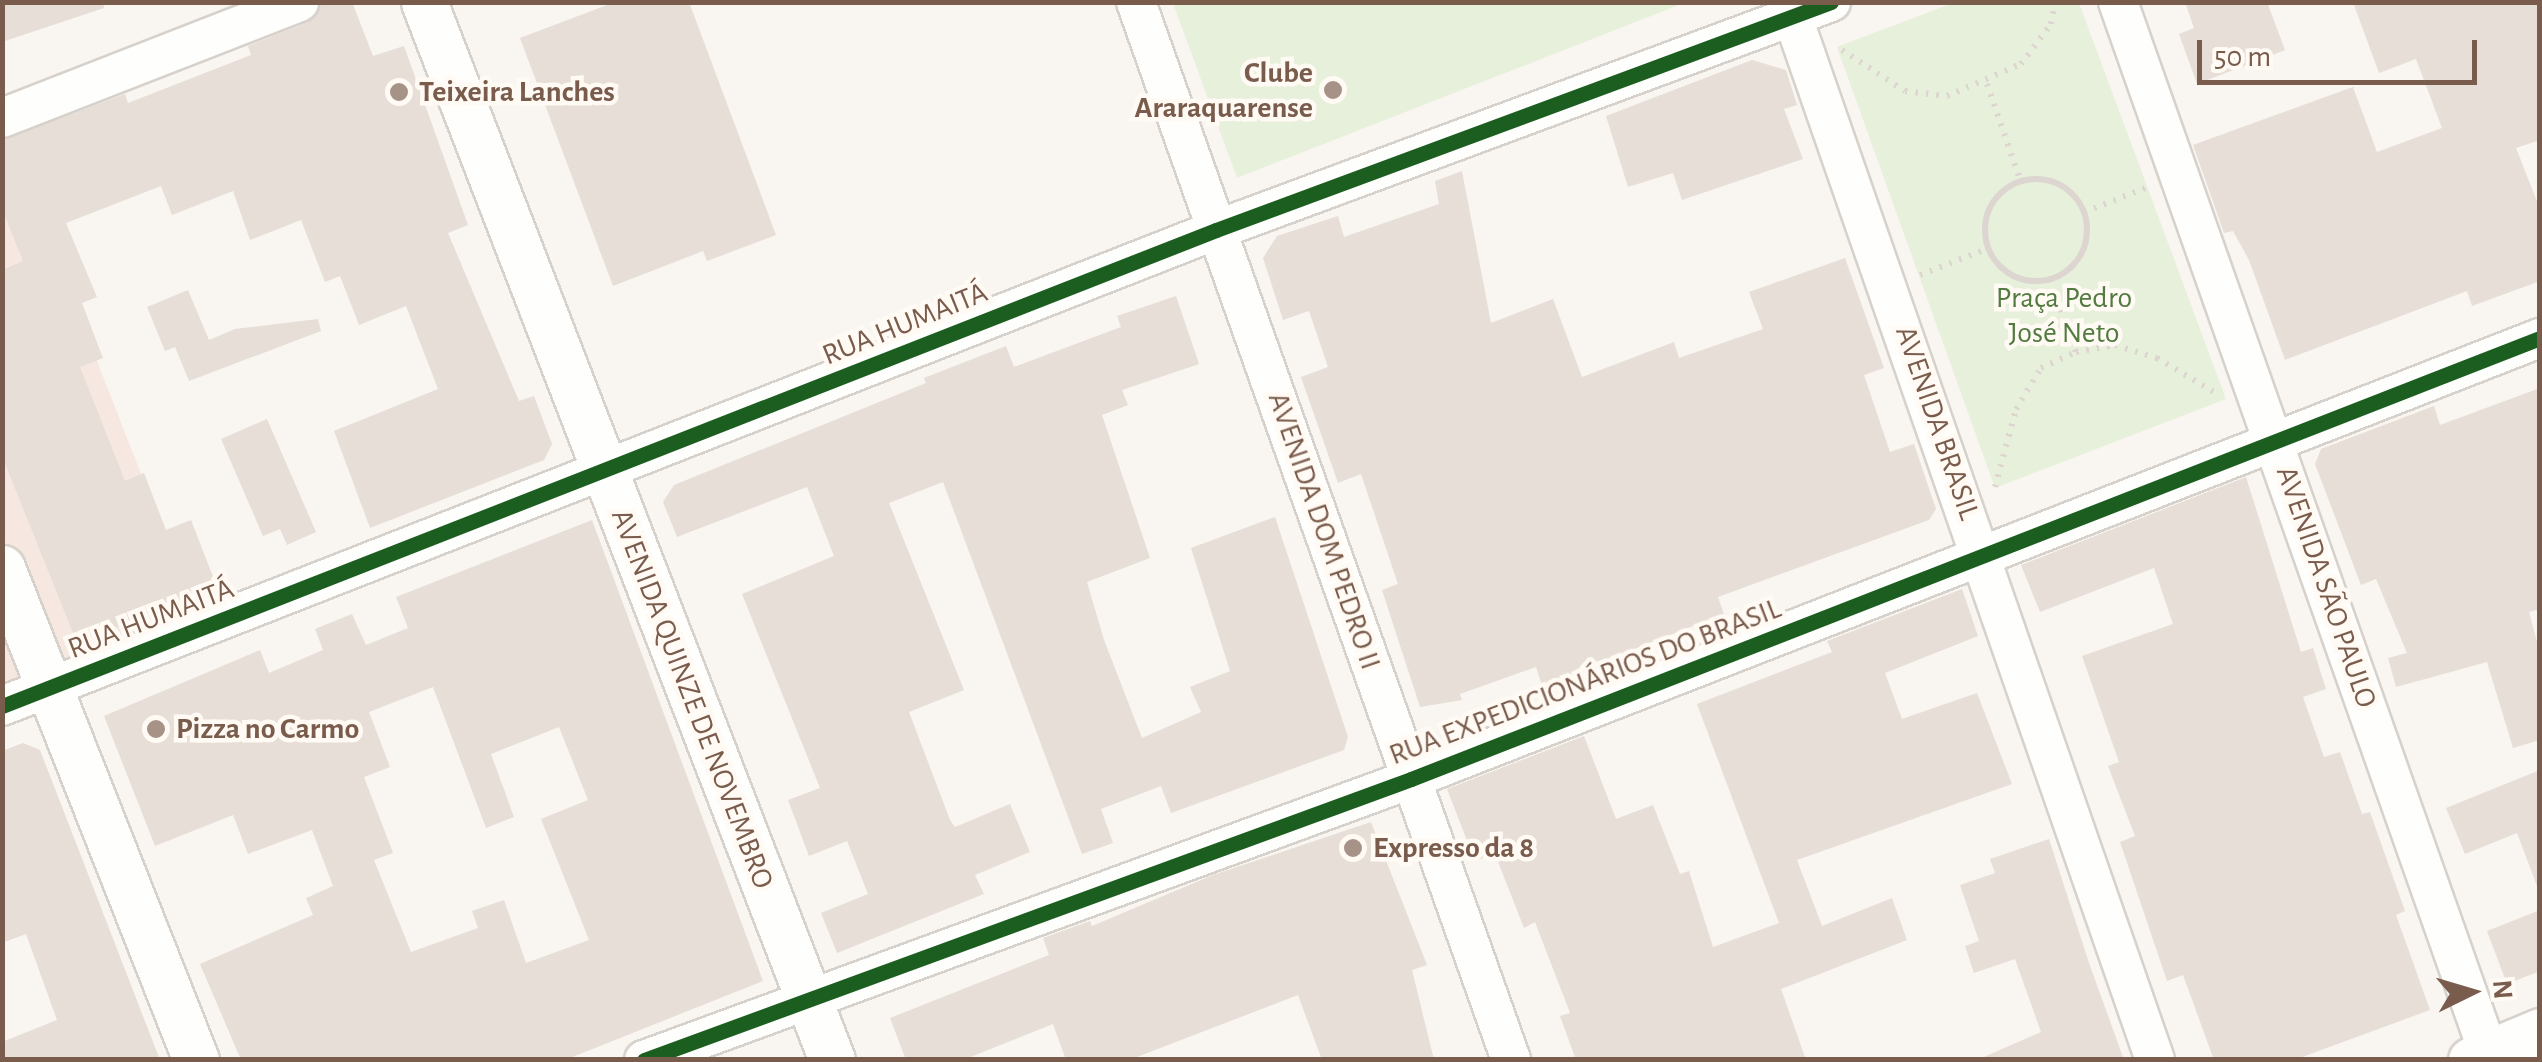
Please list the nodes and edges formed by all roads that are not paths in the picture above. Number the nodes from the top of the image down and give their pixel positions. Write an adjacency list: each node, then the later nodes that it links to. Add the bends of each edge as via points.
1 (299, 2): 7 (street)
2 (424, 2): 11 (street, AVENIDA QUINZE DE NOVEMBRO)
3 (1136, 2): 8 (street, AVENIDA DOM PEDRO II)
4 (1831, 2): 6 (street, RUA HUMAITÁ)
5 (2118, 2): 10 (street, AVENIDA SÃO PAULO)
6 (1792, 15): 8 (street, RUA HUMAITÁ); 12 (street, AVENIDA BRASIL)
7 (2, 118)
8 (1216, 230): 11 (street, RUA HUMAITÁ); 16 (street, AVENIDA DOM PEDRO II)
9 (2540, 338): 10 (street, RUA EXPEDICIONÁRIOS DO BRASIL)
10 (2275, 442): 12 (street, RUA EXPEDICIONÁRIOS DO BRASIL); 19 (street, AVENIDA SÃO PAULO)
11 (606, 473): 14 (street, RUA HUMAITÁ); 17 (street, AVENIDA QUINZE DE NOVEMBRO)
12 (1982, 557): 16 (street, RUA EXPEDICIONÁRIOS DO BRASIL); 24 (street, AVENIDA BRASIL)
13 (2, 568): 14 (street)
14 (51, 686): 15 (street, RUA HUMAITÁ); 20 (street)
15 (2, 706)
16 (1411, 779): 17 (street, RUA EXPEDICIONÁRIOS DO BRASIL); 23 (street, AVENIDA DOM PEDRO II)
17 (807, 995): 21 (street, RUA EXPEDICIONÁRIOS DO BRASIL); 22 (street, AVENIDA QUINZE DE NOVEMBRO)
18 (2540, 1031): 19 (street)
19 (2483, 1057)
20 (196, 1060)
21 (644, 1060)
22 (832, 1060)
23 (1511, 1060)
24 (2155, 1060)

